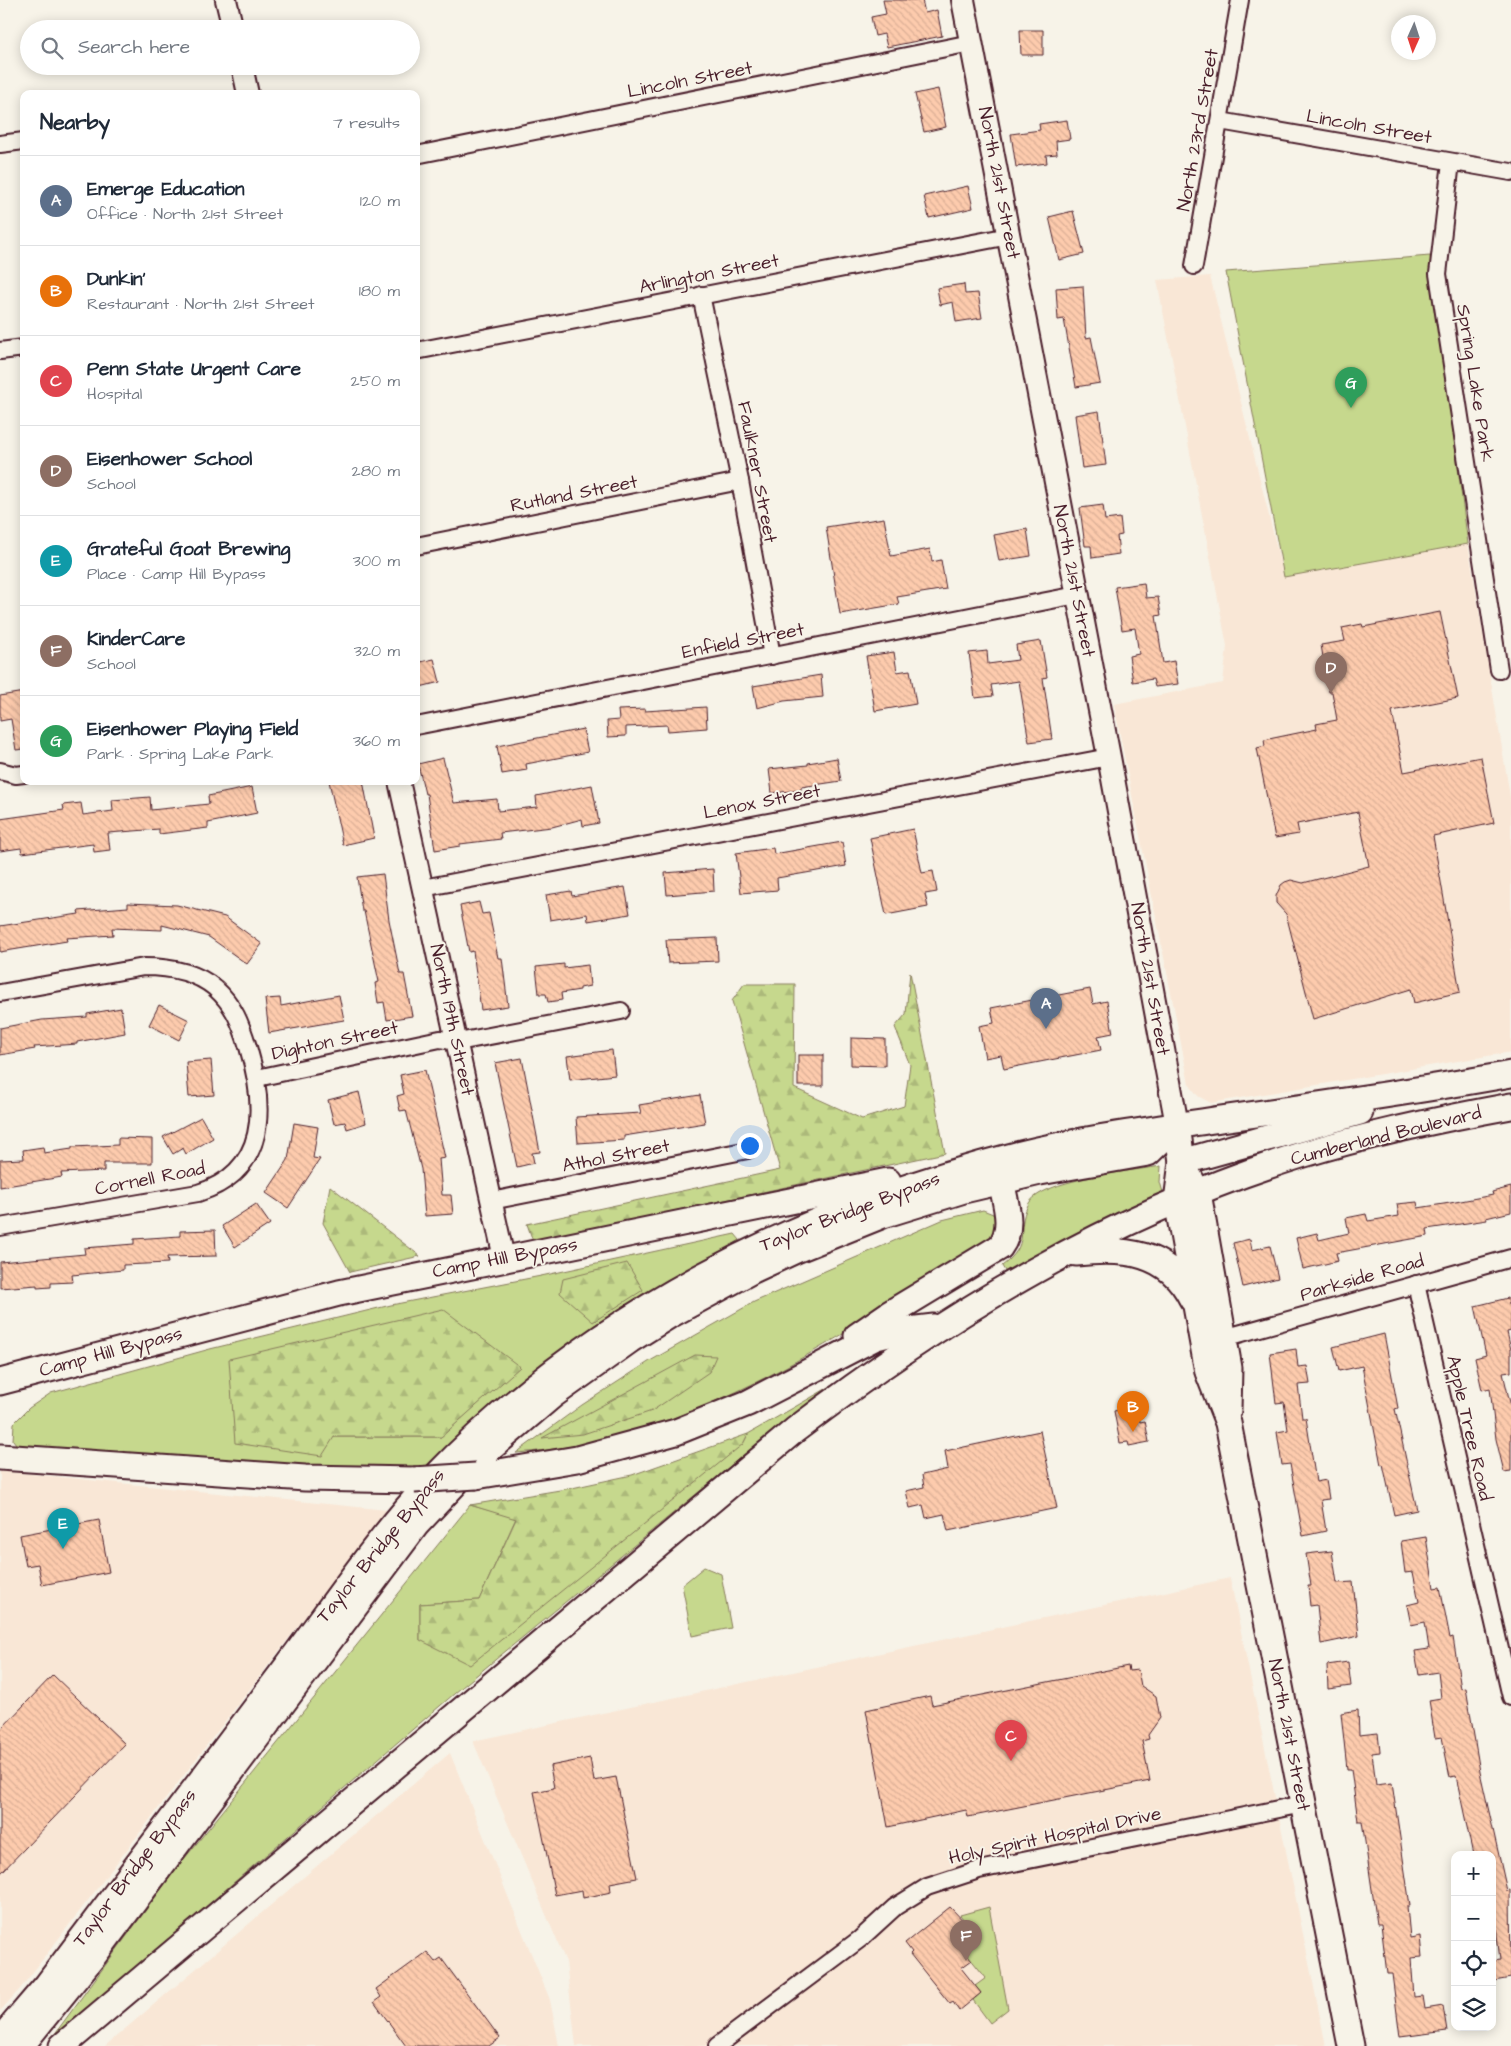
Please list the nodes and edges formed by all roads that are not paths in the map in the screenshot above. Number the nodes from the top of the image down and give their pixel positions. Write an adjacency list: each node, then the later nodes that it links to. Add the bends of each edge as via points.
1 (226, 0): 4 (street)
2 (963, 0): 5 (main road, North 21st Street)
3 (1240, 0): 8 (street, North 23rd Street)
4 (231, 20)
5 (972, 43): 11 (street, Lincoln Street); 14 (main road, North 21st Street)
6 (244, 75): 7 (street)
7 (247, 90)
8 (1220, 121): 12 (street, Lincoln Street); 15 (street, North 23rd Street)
9 (20, 142): 10 (street)
10 (0, 144)
11 (420, 154)
12 (1451, 162): 13 (street, Lincoln Street); 24 (street, Spring Lake Park, via 1438,274)
13 (1511, 172)
14 (1010, 236): 16 (street, Arlington Street); 22 (main road, North 21st Street)
15 (1194, 266)
16 (701, 295): 18 (street, Arlington Street); 20 (street, Faulkner Street)
17 (20, 348): 19 (street)
18 (420, 350)
19 (0, 351)
20 (740, 481): 21 (street, Rutland Street); 23 (street, Faulkner Street)
21 (420, 545)
22 (1077, 595): 23 (street, Enfield Street); 26 (main road, North 21st Street)
23 (772, 656): 25 (street, Enfield Street)
24 (1499, 670)
25 (420, 725)
26 (1109, 757): 30 (street, Lenox Street); 38 (main road, North 21st Street)
27 (0, 772): 28 (street)
28 (20, 774)
29 (400, 785): 30 (street, North 19th Street)
30 (423, 888): 33 (street, North 19th Street)
31 (0, 993): 35 (street, Dighton Street, via 144,967 184,971 215,988 234,1009)
32 (621, 1011): 33 (street, Dighton Street)
33 (458, 1042): 35 (street, Dighton Street, via 440,1039); 44 (street, North 19th Street)
34 (1511, 1074): 36 (main road, Cumberland Boulevard)
35 (258, 1078): 45 (street, Cornell Road, via 259,1116 253,1144 240,1168 215,1187 198,1193)
36 (1464, 1083): 38 (main road, Cumberland Boulevard); 41 (main road)
37 (1511, 1106): 43 (main road, Cumberland Boulevard, via 1346,1142 1291,1158)
38 (1177, 1125): 40 (main road, Taylor Bridge Bypass); 41 (main road, North 21st Street); 42 (main road, via 1148,1153)
39 (748, 1150): 44 (street, Athol Street)
40 (1016, 1155): 47 (main road, Camp Hill Bypass); 59 (main road, Taylor Bridge Bypass, via 877,1198 745,1253 620,1326 504,1412 433,1478 402,1514 47,1985)
41 (1182, 1162): 43 (main road, North 21st Street)
42 (1001, 1180): 54 (main road, via 1009,1222 1006,1239 1000,1247 889,1314); 60 (main road, via 883,1215 754,1270 630,1340 516,1425 446,1491 416,1525 92,1958)
43 (1187, 1197): 46 (main road); 50 (main road, North 21st Street); 52 (main road, North 21st Street)
44 (491, 1201): 47 (street, North 19th Street)
45 (0, 1227)
46 (1064, 1254): 50 (main road, via 1116,1251 1148,1257 1175,1275); 51 (main road)
47 (504, 1258): 53 (main road, Camp Hill Bypass, via 329,1295)
48 (1511, 1258): 49 (street, Parkside Road)
49 (1416, 1284): 52 (street, Parkside Road); 57 (street, Apple Tree Road)
50 (1196, 1308): 55 (main road, North 21st Street, via 1208,1372)
51 (939, 1327): 54 (main road, via 876,1337); 61 (main road, via 795,1430)
52 (1224, 1338): 55 (main road, North 21st Street, via 1229,1368)
53 (0, 1382)
54 (791, 1382): 56 (main road, bridge, via 707,1420 651,1439 577,1459 476,1476 414,1480 305,1478)
55 (1228, 1423): 58 (main road, North 21st Street)
56 (0, 1457)
57 (1511, 1697)
58 (1303, 1804): 62 (street, Holy Spirit Hospital Drive, via 979,1870 927,1887 895,1908 860,1939); 63 (main road, North 21st Street)
59 (0, 2040)
60 (21, 2046)
61 (62, 2046)
62 (718, 2046)
63 (1351, 2046)

